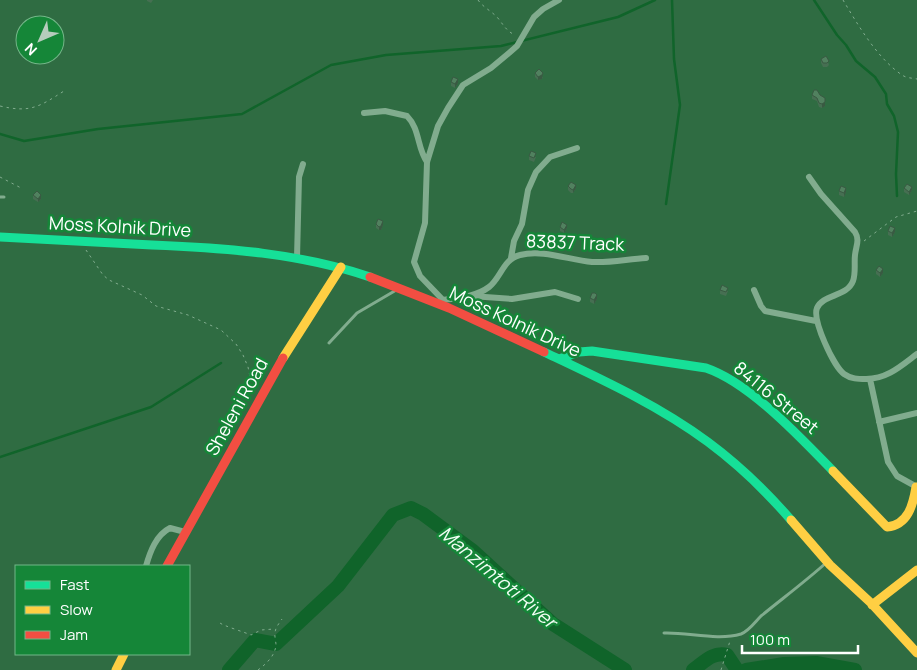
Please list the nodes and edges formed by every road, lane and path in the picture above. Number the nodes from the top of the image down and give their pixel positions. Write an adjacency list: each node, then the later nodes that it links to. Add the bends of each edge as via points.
1 (478, 0): 4 (path, via 507,30)
2 (559, 0): 4 (street, via 540,11)
3 (843, 0): 5 (path, via 875,48 902,75)
4 (521, 38): 10 (street, via 498,63 462,88 440,120)
5 (917, 79)
6 (64, 91): 7 (path, via 40,106 25,110)
7 (0, 106)
8 (364, 113): 10 (street, via 385,111 407,116 414,125)
9 (577, 148): 20 (street, via 550,157 536,172 528,190)
10 (427, 162): 28 (street, via 425,224 414,262 420,276)
11 (303, 164): 19 (street, via 298,184)
12 (0, 177): 14 (path)
13 (808, 177): 18 (street, via 856,232)
14 (23, 189)
15 (917, 211): 18 (path, via 896,218)
16 (0, 237): 17 (main road, Moss Kolnik Drive)
17 (80, 241): 19 (main road, Moss Kolnik Drive, via 222,249); 34 (path, via 109,280 142,295 156,306 188,315 221,330 236,344 248,367 252,386)
18 (857, 245): 29 (street, via 851,286 818,305)
19 (297, 258): 22 (main road, Moss Kolnik Drive)
20 (511, 258): 21 (street, 83837 Track, via 521,254 604,262); 25 (street, 83837 Track, via 488,287)
21 (646, 258)
22 (341, 267): 23 (main road, Moss Kolnik Drive); 34 (main road, Sheleni Road)
23 (398, 288): 27 (main road, Moss Kolnik Drive); 30 (lane, via 357,313)
24 (754, 290): 29 (street, via 765,311)
25 (467, 296): 26 (street, via 512,299 555,292); 28 (street, 83837 Track)
26 (578, 299)
27 (429, 300): 28 (street, 83837 Track); 32 (main road, Moss Kolnik Drive)
28 (443, 300)
29 (816, 321): 33 (street, via 840,370 850,377)
30 (329, 342)
31 (917, 354): 33 (street, via 894,372)
32 (559, 359): 37 (main road, 84116 Street, via 592,351 717,372 752,396 804,440 887,527 896,526 906,517); 39 (main road, Moss Kolnik Drive, via 662,411 720,450 782,508)
33 (870, 379): 36 (street)
34 (262, 395): 38 (main road, Sheleni Road)
35 (917, 413): 36 (street)
36 (879, 422): 37 (street, via 891,467 897,476)
37 (917, 487)
38 (186, 532): 40 (street, via 170,528 164,532 150,552); 41 (main road, Sheleni Road)
39 (827, 562): 43 (main road, Moss Kolnik Drive); 47 (lane, via 741,634 712,637)
40 (146, 565)
41 (168, 565)
42 (917, 570): 43 (main road)
43 (872, 605): 49 (main road, Moss Kolnik Drive)
44 (282, 619): 46 (path)
45 (220, 623): 46 (path, via 251,635)
46 (275, 629): 52 (path, via 273,653)
47 (664, 633)
48 (727, 648): 53 (path)
49 (917, 653)
50 (124, 655): 51 (main road)
51 (116, 670)
52 (258, 670)
53 (721, 670)

